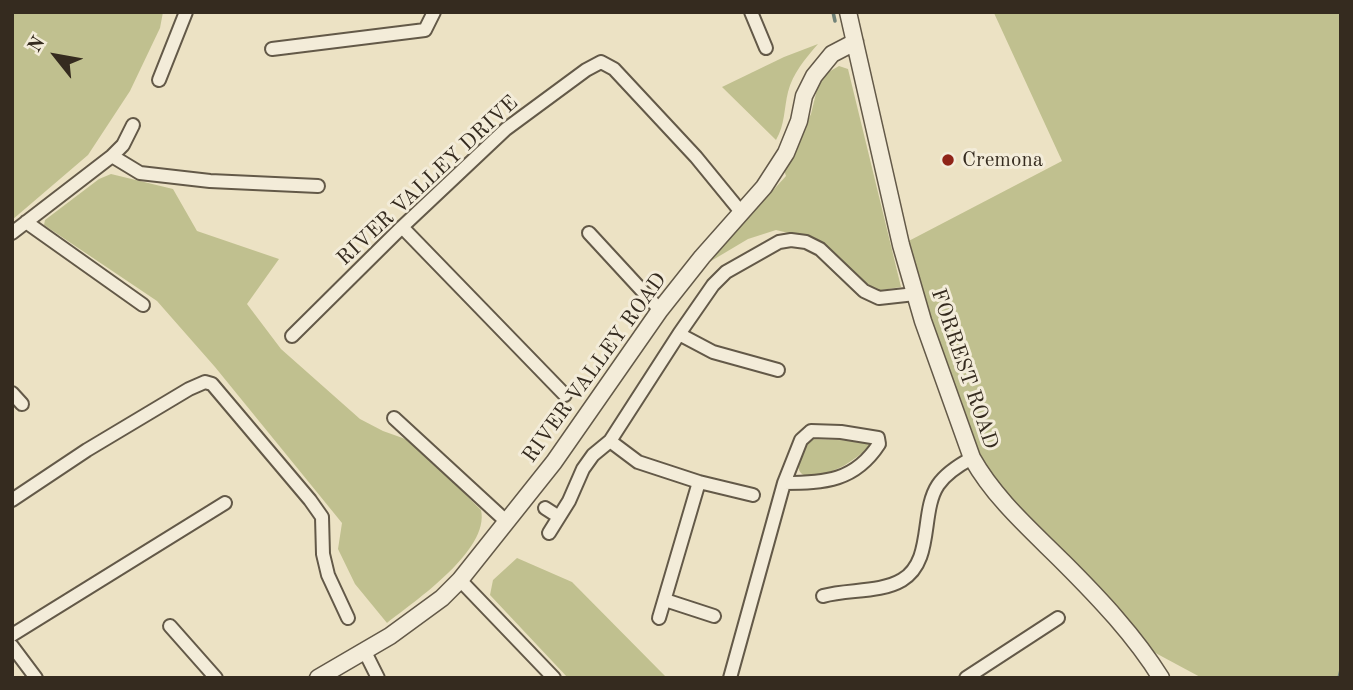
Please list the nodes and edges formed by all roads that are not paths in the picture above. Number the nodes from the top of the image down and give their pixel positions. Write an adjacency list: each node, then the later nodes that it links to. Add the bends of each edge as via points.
1 (186, 12): 8 (street)
2 (435, 12): 7 (street, via 425,30)
3 (751, 12): 6 (street)
4 (848, 12): 5 (street, FORREST ROAD)
5 (855, 42): 12 (street, RIVER VALLEY ROAD, via 832,54 814,76 786,153); 17 (street, FORREST ROAD)
6 (766, 48)
7 (272, 49)
8 (159, 80)
9 (133, 125): 10 (street)
10 (112, 156): 11 (street, via 140,173); 13 (street)
11 (318, 186)
12 (741, 212): 14 (street, RIVER VALLEY DRIVE, via 614,69 601,62 506,129); 19 (street, RIVER VALLEY ROAD)
13 (26, 222): 15 (street); 18 (street)
14 (402, 227): 21 (street, RIVER VALLEY DRIVE); 24 (street)
15 (12, 233)
16 (589, 233): 19 (street)
17 (915, 293): 20 (street, via 878,298 864,292 820,249 806,242 779,242 726,272); 28 (street, FORREST ROAD)
18 (143, 305)
19 (660, 310): 36 (street, RIVER VALLEY ROAD)
20 (679, 334): 22 (street, via 713,352); 27 (street)
21 (292, 336)
22 (778, 370)
23 (12, 393): 25 (street)
24 (565, 395)
25 (22, 404)
26 (394, 418): 36 (street)
27 (610, 441): 29 (street, via 638,462); 35 (street, via 583,469)
28 (972, 458): 39 (street, via 949,472 937,487 917,565 903,579); 56 (street, FORREST ROAD, via 1004,503 1098,599)
29 (699, 482): 31 (street); 40 (street)
30 (784, 483): 30 (street, via 797,447 811,431 878,438 879,444 863,465 842,477); 54 (street)
31 (753, 495)
32 (12, 500): 42 (street, via 189,388 212,384 322,517 328,575)
33 (225, 503): 46 (street)
34 (545, 508): 35 (street)
35 (559, 517): 37 (street)
36 (507, 522): 38 (street, RIVER VALLEY ROAD)
37 (549, 533)
38 (460, 580): 48 (street, RIVER VALLEY ROAD, via 411,622); 53 (street)
39 (823, 596)
40 (665, 600): 41 (street); 43 (street)
41 (714, 616)
42 (348, 618)
43 (659, 618)
44 (1058, 618): 55 (street)
45 (170, 626): 50 (street)
46 (12, 635)
47 (12, 646): 49 (street)
48 (365, 652): 51 (street, RIVER VALLEY ROAD); 52 (street)
49 (36, 678)
50 (216, 678)
51 (318, 678)
52 (378, 678)
53 (554, 678)
54 (730, 678)
55 (966, 678)
56 (1161, 678)

